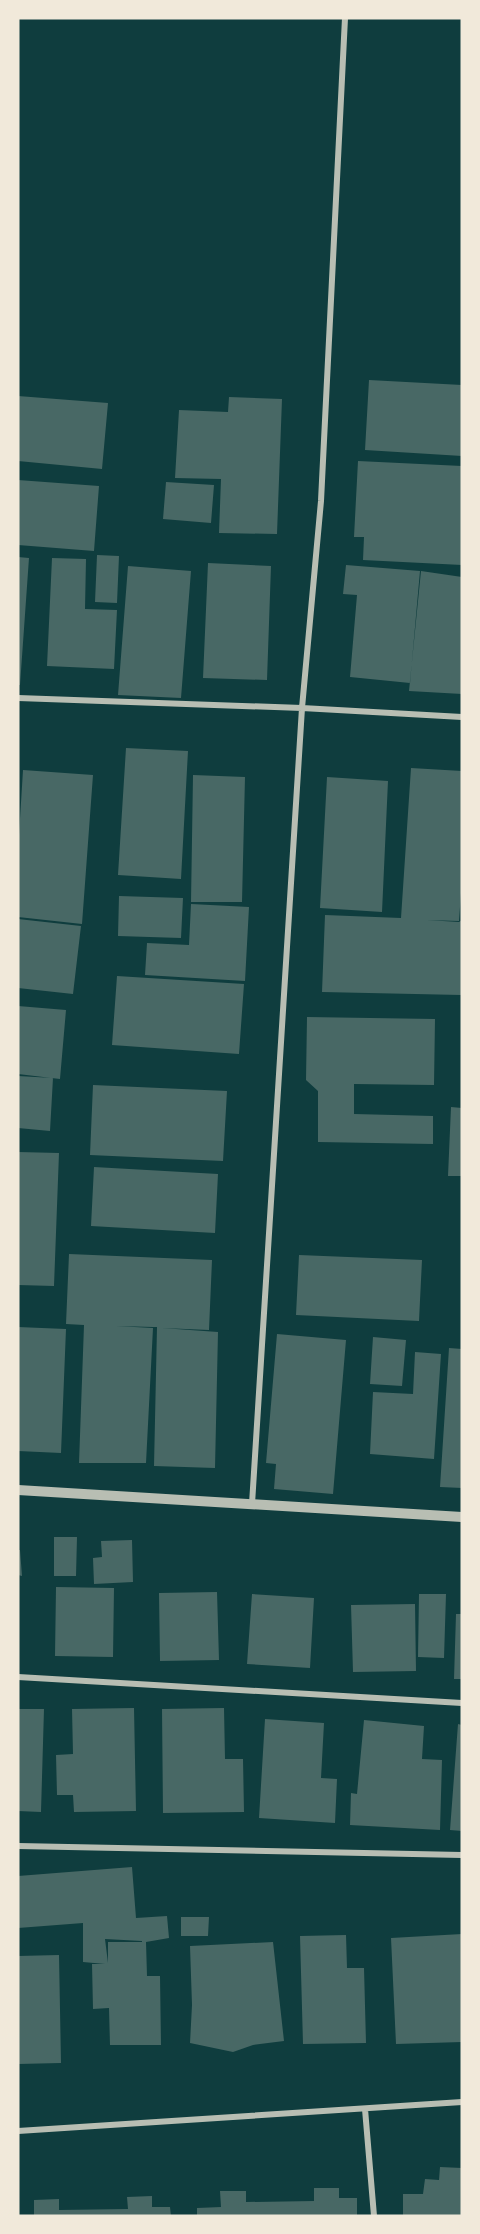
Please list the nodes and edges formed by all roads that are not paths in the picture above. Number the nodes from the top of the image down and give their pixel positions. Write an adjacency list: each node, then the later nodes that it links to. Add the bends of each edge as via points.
1 (345, 18): 3 (street, via 321,501)
2 (18, 698): 3 (street)
3 (302, 708): 4 (street); 6 (street)
4 (462, 717)
5 (18, 1490): 6 (street)
6 (252, 1504): 7 (street)
7 (462, 1517)
8 (18, 1677): 9 (street)
9 (462, 1703)
10 (18, 1846): 11 (street)
11 (462, 1855)
12 (462, 2102): 13 (street)
13 (365, 2109): 14 (street); 15 (street)
14 (18, 2131)
15 (374, 2216)

